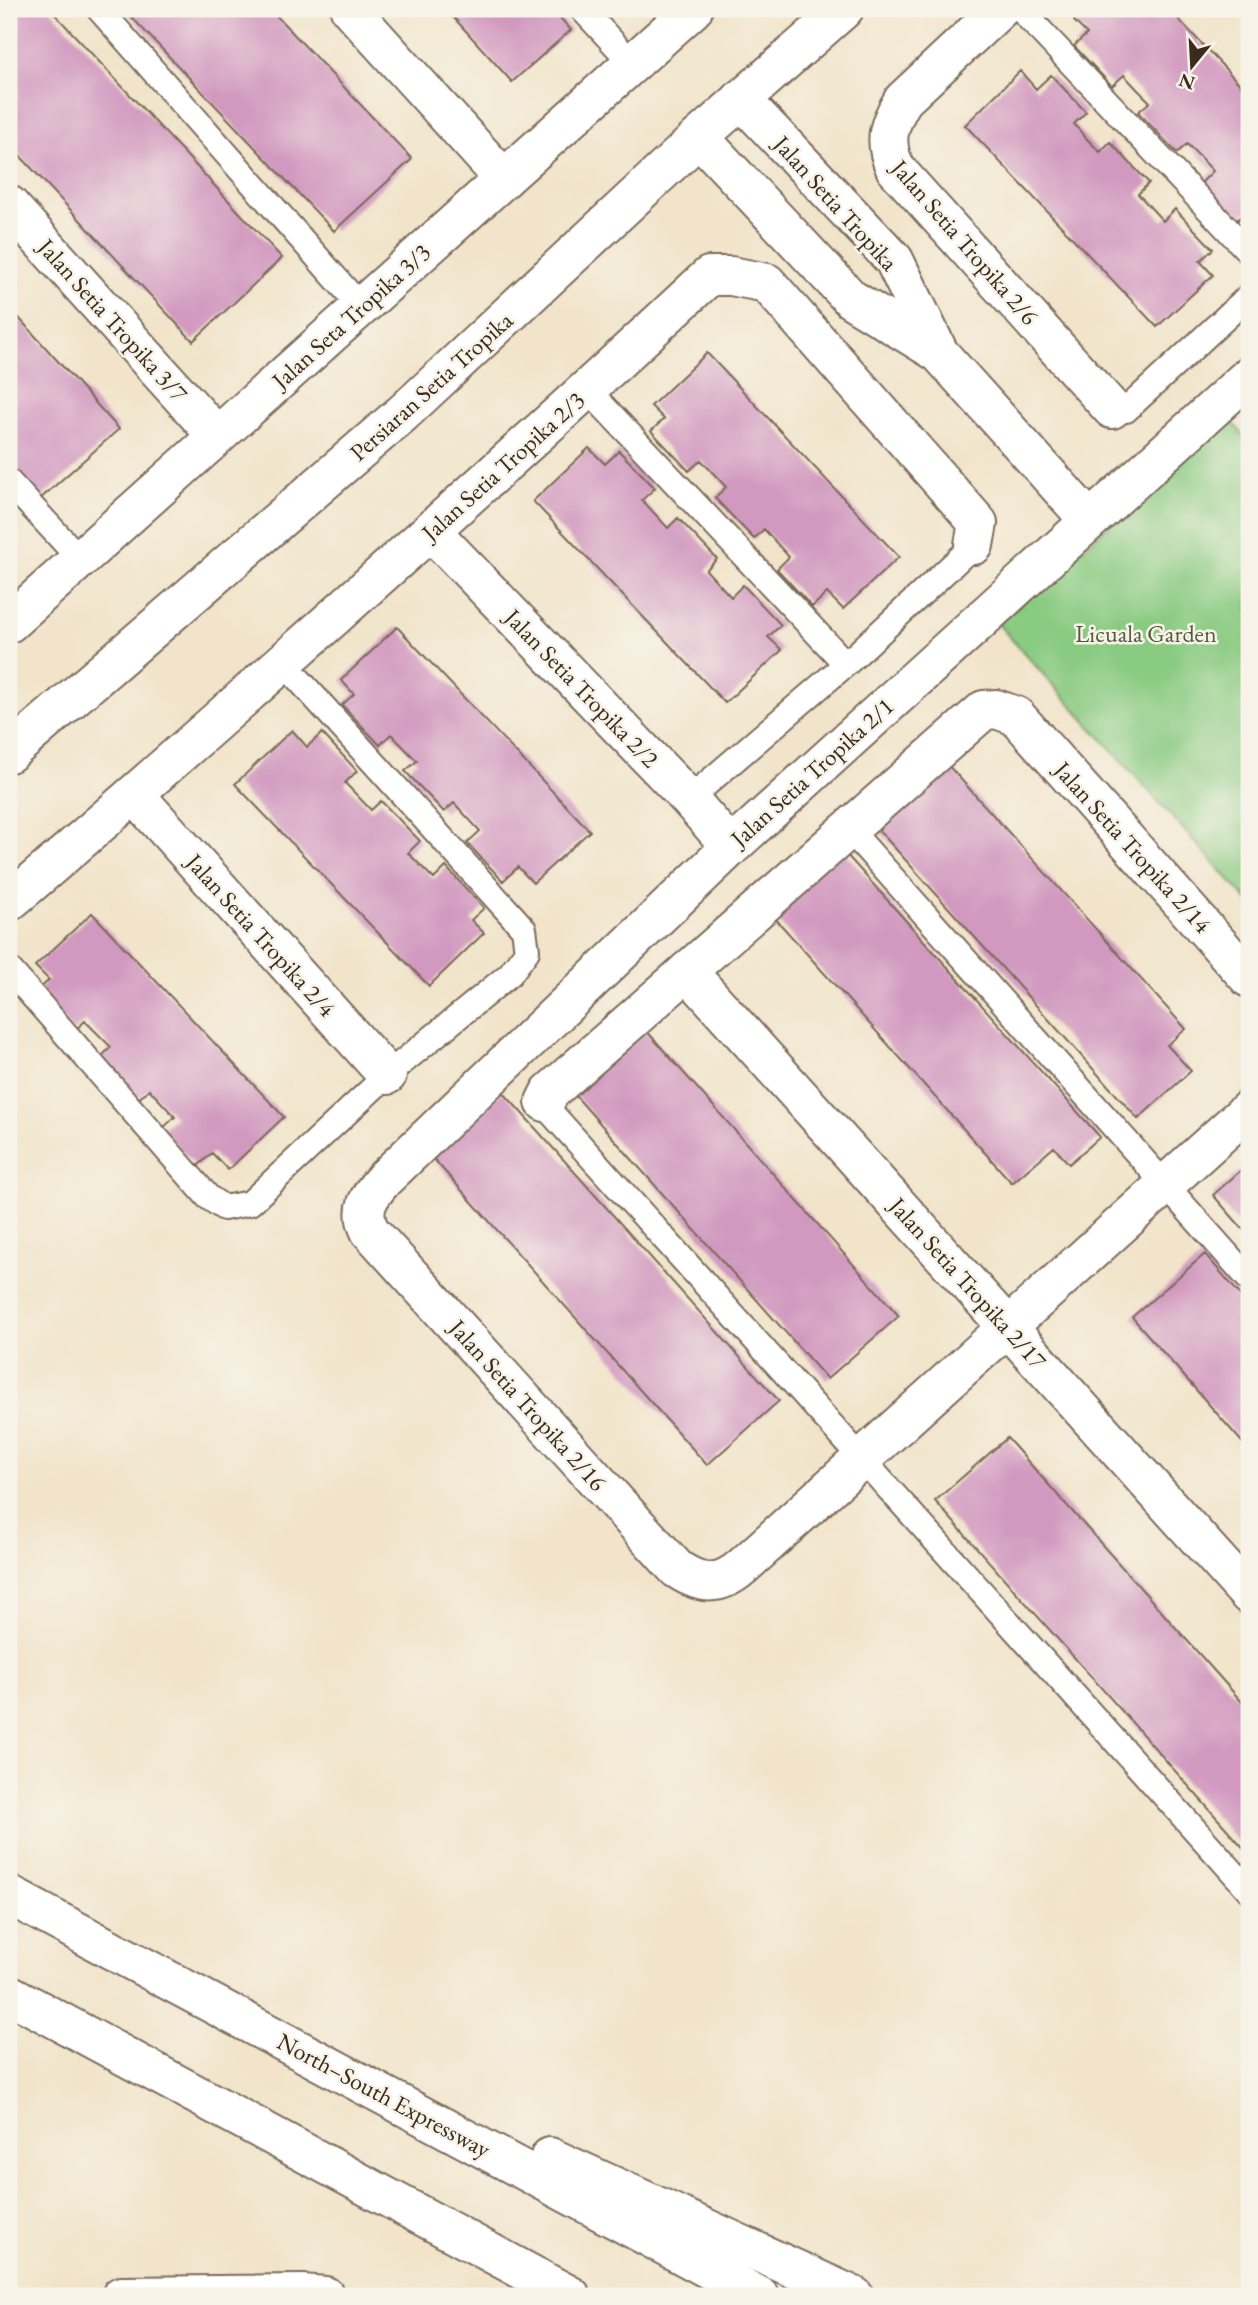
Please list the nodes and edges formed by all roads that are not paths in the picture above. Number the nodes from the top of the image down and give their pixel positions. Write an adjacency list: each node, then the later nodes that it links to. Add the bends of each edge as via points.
1 (99, 9): 15 (lane)
2 (350, 9): 11 (main road)
3 (582, 9): 8 (lane)
4 (693, 9): 8 (main road, Jalan Seta Tropika 3/3)
5 (844, 9): 9 (main road, Persiaran Setia Tropika)
6 (1000, 9): 19 (main road, Jalan Setia Tropika 2/6, via 903,100 893,115 888,151 895,168)
7 (1020, 9): 13 (lane)
8 (633, 64): 11 (main road, Jalan Seta Tropika 3/3)
9 (741, 99): 10 (main road, Persiaran Setia Tropika); 16 (main road, Jalan Setia Tropika, via 894,260)
10 (699, 137): 16 (main road, Jalan Setia Tropika, via 851,299); 29 (main road, Persiaran Setia Tropika, via 403,413)
11 (504, 179): 15 (main road, Jalan Seta Tropika 3/3)
12 (9, 205): 20 (main road, Jalan Setia Tropika 3/7)
13 (1249, 252)
14 (1249, 296): 19 (lane, via 1126,410)
15 (361, 307): 20 (main road, Jalan Seta Tropika 3/3)
16 (939, 353): 22 (main road, Jalan Setia Tropika)
17 (1249, 376): 22 (main road, Jalan Setia Tropika 2/1)
18 (588, 390): 23 (main road, Jalan Setia Tropika 2/3); 24 (main road, Jalan Setia Tropika 2/3, via 709,276 767,283); 28 (lane)
19 (1112, 409)
20 (217, 436): 25 (main road, Jalan Seta Tropika 3/3)
21 (9, 482): 25 (lane)
22 (1089, 520): 33 (main road, Jalan Setia Tropika 2/1)
23 (431, 531): 27 (main road, Jalan Setia Tropika 2/3); 31 (main road, Jalan Setia Tropika 2/2)
24 (976, 534): 28 (lane)
25 (79, 558): 26 (main road, Jalan Seta Tropika 3/3)
26 (9, 623)
27 (283, 662): 30 (main road, Jalan Setia Tropika 2/3); 38 (lane, via 524,929 527,951 510,974)
28 (846, 664): 31 (lane)
29 (9, 753)
30 (135, 795): 34 (main road, Jalan Setia Tropika 2/3); 38 (main road, Jalan Setia Tropika 2/4)
31 (689, 799): 33 (main road, Jalan Setia Tropika 2/2)
32 (849, 829): 36 (main road); 37 (main road, Jalan Setia Tropika 2/14, via 984,710 1016,716); 42 (lane)
33 (731, 847): 41 (main road, Jalan Setia Tropika 2/1)
34 (9, 902)
35 (9, 969): 38 (lane, via 208,1197 224,1208 250,1203)
36 (687, 971): 39 (main road, via 550,1092); 44 (main road, Jalan Setia Tropika 2/17)
37 (1249, 978)
38 (387, 1075)
39 (545, 1102): 45 (lane)
40 (1249, 1109): 42 (main road, Jalan Setia Tropika 2/16)
41 (384, 1179): 45 (main road, Jalan Setia Tropika 2/16, via 365,1207 370,1231 677,1569 692,1580 728,1579)
42 (1165, 1185): 43 (lane); 44 (main road, Jalan Setia Tropika 2/16)
43 (1249, 1279)
44 (1009, 1327): 45 (main road, Jalan Setia Tropika 2/16); 46 (main road, Jalan Setia Tropika 2/17)
45 (862, 1460): 47 (lane)
46 (1249, 1595)
47 (1249, 1890)
48 (9, 1895): 49 (main road, North–South Expressway)
49 (189, 1990): 54 (main road, North–South Expressway); 55 (main road)
50 (9, 1994): 53 (main road)
51 (121, 2296): 52 (main road)
52 (324, 2296)
53 (570, 2296)
54 (759, 2296)
55 (854, 2296)

